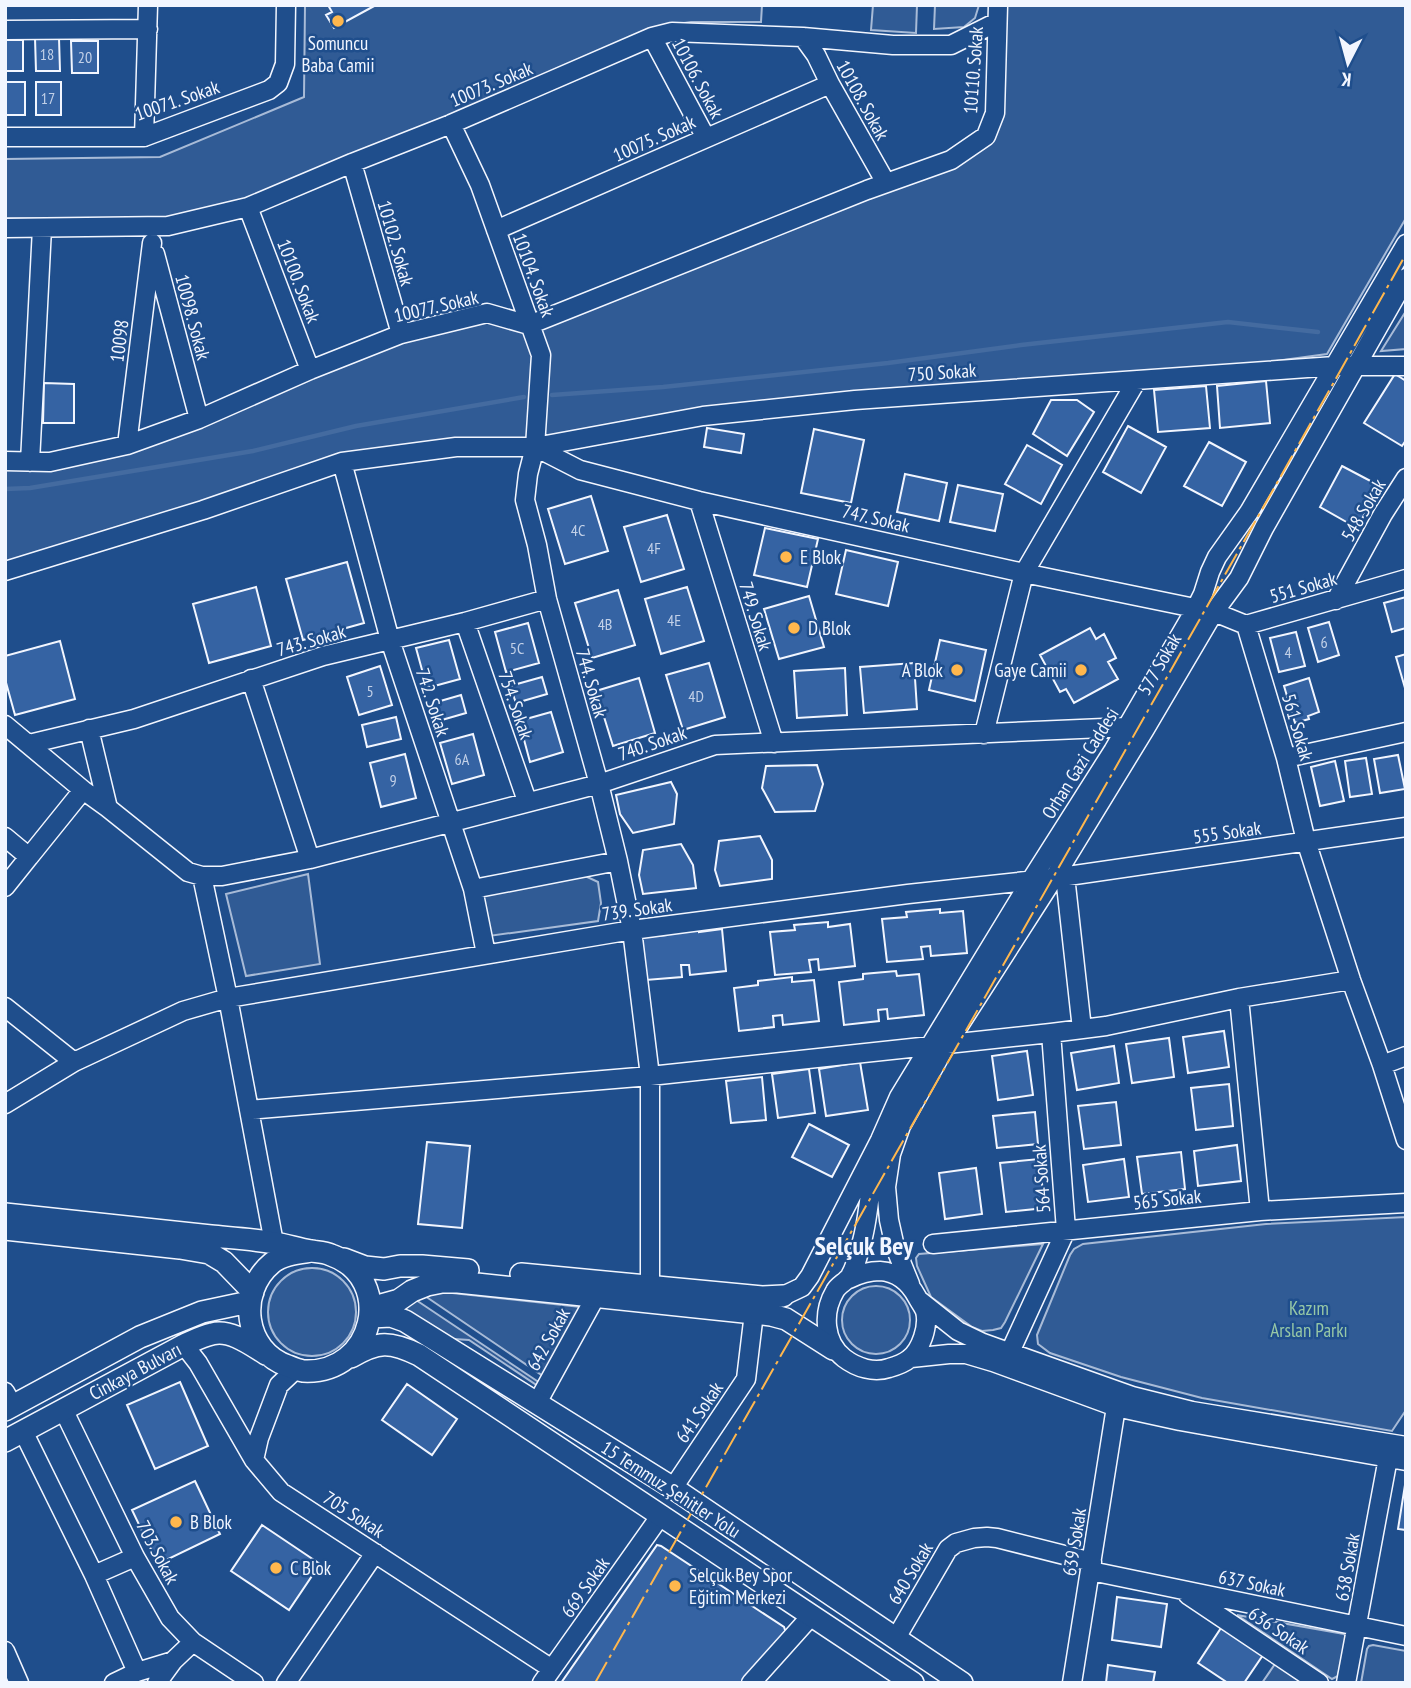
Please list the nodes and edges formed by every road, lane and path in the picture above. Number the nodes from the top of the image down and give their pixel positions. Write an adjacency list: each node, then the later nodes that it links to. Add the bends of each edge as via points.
1 (148, 5): 4 (street)
2 (286, 5): 11 (street, 10071. Sokak, via 285,64 278,83)
3 (997, 14): 7 (street, 10073. Sokak, via 951,45); 14 (street, 10110. Sokak, via 995,113 986,136 951,160)
4 (148, 29): 5 (street); 11 (street)
5 (5, 30)
6 (652, 37): 7 (street, 10073. Sokak, via 672,32); 9 (street, 10073. Sokak); 12 (street, 10106. Sokak)
7 (803, 37): 8 (street, 10108. Sokak)
8 (830, 84): 12 (street, 10075. Sokak); 14 (street, 10108. Sokak)
9 (451, 124): 13 (street, 10073. Sokak); 18 (street, 10104. Sokak)
10 (5, 137): 11 (street, 10071. Sokak)
11 (145, 138)
12 (706, 138): 18 (street, 10075. Sokak)
13 (352, 163): 15 (street, 10073. Sokak); 23 (street, 10102. Sokak)
14 (886, 183): 22 (street)
15 (248, 207): 19 (street, 10073. Sokak, via 167,226); 27 (street, 10100. Sokak)
16 (5, 228): 17 (street, 10073. Sokak)
17 (42, 228): 19 (street, 10073. Sokak); 33 (street)
18 (496, 230): 22 (street, 10104. Sokak)
19 (151, 235): 29 (street, 10098. Sokak); 30 (street, 10098)
20 (1406, 244): 24 (street, Orhan Gazi Caddesi)
21 (1406, 278): 25 (street)
22 (529, 325): 23 (street, 10077. Sokak, via 487,313); 31 (street, 10104. Sokak, via 541,355)
23 (401, 334): 27 (street, 10077. Sokak)
24 (1335, 366): 25 (street, 750 Sokak); 28 (street, 750 Sokak); 42 (street, Orhan Gazi Caddesi, via 1249,512 1217,557)
25 (1356, 366): 26 (street, 750 Sokak); 43 (street, 577 Sokak, via 1239,578)
26 (1406, 366)
27 (310, 370): 29 (street, 10077. Sokak)
28 (1137, 380): 31 (street, 750 Sokak, via 702,416); 38 (street)
29 (199, 419): 30 (street, 10077. Sokak)
30 (127, 444): 33 (street, 10077. Sokak, via 50,462)
31 (535, 447): 34 (street, 750 Sokak, via 456,447); 36 (street, 747. Sokak, via 580,470); 40 (street, 744. Sokak, via 526,500)
32 (5, 461): 33 (street, 10077. Sokak)
33 (30, 462)
34 (342, 462): 37 (street, 750 Sokak); 46 (street, 742. Sokak)
35 (1406, 478): 41 (street, 548 Sokak)
36 (699, 501): 38 (street, 747. Sokak); 53 (street, 749. Sokak)
37 (5, 571)
38 (1024, 573): 42 (street, 747. Sokak); 52 (street)
39 (1406, 579): 41 (street, 551 Sokak)
40 (547, 599): 44 (street, 743. Sokak); 56 (street, 744. Sokak)
41 (1336, 600): 45 (street, 551 Sokak)
42 (1196, 608): 43 (street, 747. Sokak); 49 (street, Orhan Gazi Caddesi)
43 (1214, 612): 45 (street); 68 (street, 577 Sokak)
44 (465, 622): 46 (street, 743. Sokak); 58 (street, 754. Sokak)
45 (1246, 625): 55 (street, 561 Sokak)
46 (390, 640): 47 (street, 743. Sokak); 60 (street, 742. Sokak)
47 (251, 679): 50 (street, 743. Sokak, via 134,719); 65 (street)
48 (5, 725): 54 (street)
49 (1127, 727): 52 (street, 740. Sokak); 69 (street, Orhan Gazi Caddesi)
50 (89, 729): 54 (street, 743. Sokak); 59 (street)
51 (1406, 732): 55 (street)
52 (984, 734): 53 (street, 740. Sokak)
53 (774, 743): 56 (street, 740. Sokak, via 715,745)
54 (29, 744): 57 (street)
55 (1286, 758): 63 (street, 561 Sokak)
56 (599, 783): 58 (street, 740. Sokak); 66 (street, 744. Sokak)
57 (83, 790): 59 (street); 64 (street)
58 (527, 801): 60 (street, 740. Sokak)
59 (108, 808): 67 (street, via 188,872)
60 (450, 821): 65 (street, 740. Sokak); 71 (street, 742. Sokak)
61 (1406, 827): 63 (street, 555 Sokak)
62 (5, 837): 64 (street)
63 (1306, 842): 68 (street, 555 Sokak); 74 (street, 561 Sokak)
64 (29, 857): 70 (street)
65 (310, 859): 67 (street, 740. Sokak, via 222,877)
66 (618, 861): 71 (street); 72 (street, 744. Sokak)
67 (202, 876): 75 (street)
68 (1059, 877): 69 (street, 739. Sokak); 78 (street); 80 (street, 577 Sokak)
69 (1032, 880): 72 (street, 739. Sokak); 80 (street, Orhan Gazi Caddesi)
70 (5, 887)
71 (473, 889): 73 (street, 742. Sokak)
72 (632, 930): 73 (street, 739. Sokak); 84 (street, 744. Sokak)
73 (486, 954): 75 (street, 739. Sokak)
74 (1351, 980): 76 (street); 83 (street, 561 Sokak)
75 (228, 998): 82 (street, 739. Sokak, via 183,1011); 86 (street)
76 (1239, 998): 78 (street); 90 (street)
77 (5, 1007): 82 (street)
78 (1082, 1029): 79 (street)
79 (1051, 1034): 80 (street); 93 (street, 564 Sokak)
80 (938, 1046): 84 (street); 87 (street, Orhan Gazi Caddesi, via 899,1097); 99 (street, 577 Sokak, via 895,1142 887,1187 895,1247)
81 (1406, 1056): 83 (street)
82 (74, 1062): 85 (street, 739. Sokak)
83 (1382, 1065): 88 (street, 561 Sokak)
84 (650, 1076): 86 (street); 100 (street, 744. Sokak)
85 (5, 1104)
86 (249, 1110): 94 (street)
87 (880, 1140): 98 (street, via 864,1234); 102 (street, Orhan Gazi Caddesi, via 810,1276 802,1287)
88 (1406, 1140)
89 (1406, 1203): 90 (street, 565 Sokak)
90 (1260, 1211): 93 (street, 565 Sokak)
91 (5, 1214): 94 (main road)
92 (5, 1229): 103 (main road, via 209,1253 224,1262)
93 (1066, 1230): 95 (street, 565 Sokak); 109 (street, 564 Sokak)
94 (275, 1243): 96 (main road)
95 (933, 1244)
96 (312, 1251): 97 (main road); 103 (main road, via 273,1262 257,1279)
97 (341, 1259): 100 (main road, via 384,1269 422,1266); 105 (main road, via 359,1275)
98 (842, 1283): 99 (street, via 864,1272 882,1271); 102 (street); 108 (street, via 828,1306 826,1322)
99 (910, 1284): 104 (street)
100 (650, 1286): 102 (main road)
101 (596, 1296): 105 (main road, via 442,1282); 106 (main road); 115 (street, 642 Sokak)
102 (783, 1296)
103 (251, 1297): 110 (main road, via 250,1325); 114 (main road, Cinkaya Bulvarı, via 140,1337)
104 (919, 1300): 109 (street, via 958,1331); 111 (street, via 926,1327)
105 (371, 1313): 112 (main road, via 362,1342); 115 (main road, 15 Temmuz Şehitler Yolu, via 405,1321)
106 (754, 1313): 108 (main road, via 786,1319); 121 (street, 641 Sokak, via 746,1379)
107 (184, 1345): 110 (main road, Cinkaya Bulvarı, via 223,1332); 117 (main road, Cinkaya Bulvarı); 120 (street, 705 Sokak)
108 (834, 1349): 111 (street, via 868,1370 884,1370)
109 (1010, 1352): 119 (street, via 1192,1411)
110 (268, 1356): 113 (main road)
111 (911, 1358): 116 (street, via 966,1354)
112 (346, 1360): 113 (main road, via 324,1370); 122 (main road, 15 Temmuz Şehitler Yolu, via 379,1344 403,1347)
113 (296, 1369): 120 (street, via 279,1385)
114 (8, 1403)
115 (537, 1403): 121 (main road, 15 Temmuz Şehitler Yolu)
116 (1116, 1407): 119 (street, via 1180,1422); 125 (street, 639 Sokak)
117 (63, 1409): 118 (main road, Cinkaya Bulvarı); 124 (street, 703 Sokak)
118 (14, 1436): 126 (street)
119 (1401, 1449): 129 (street, 638 Sokak)
120 (254, 1460): 123 (street, 705 Sokak, via 282,1492)
121 (673, 1488): 131 (main road, 15 Temmuz Şehitler Yolu)
122 (661, 1516): 128 (main road, 15 Temmuz Şehitler Yolu); 136 (street, 669 Sokak)
123 (375, 1553): 136 (street, 705 Sokak); 141 (street)
124 (135, 1557): 126 (street); 132 (street, 703 Sokak, via 170,1618)
125 (1091, 1566): 127 (street, 637 Sokak); 131 (street, 640 Sokak, via 997,1538 956,1544 948,1549); 145 (street, 639 Sokak)
126 (94, 1575): 135 (street)
127 (1180, 1589): 129 (street, 637 Sokak); 146 (street, 636 Sokak)
128 (811, 1615): 142 (street); 143 (main road, 15 Temmuz Şehitler Yolu)
129 (1357, 1627): 130 (street, 637 Sokak); 147 (street, 638 Sokak)
130 (1406, 1636)
131 (895, 1638): 144 (main road, 15 Temmuz Şehitler Yolu)
132 (193, 1642): 134 (street); 140 (street, 703 Sokak)
133 (5, 1651): 137 (street)
134 (173, 1661): 135 (street); 139 (street)
135 (137, 1672): 138 (street)
136 (547, 1676)
137 (19, 1683)
138 (114, 1683)
139 (157, 1683)
140 (254, 1683)
141 (286, 1683)
142 (751, 1683)
143 (913, 1683)
144 (962, 1683)
145 (1072, 1683)
146 (1319, 1683)
147 (1346, 1683)

